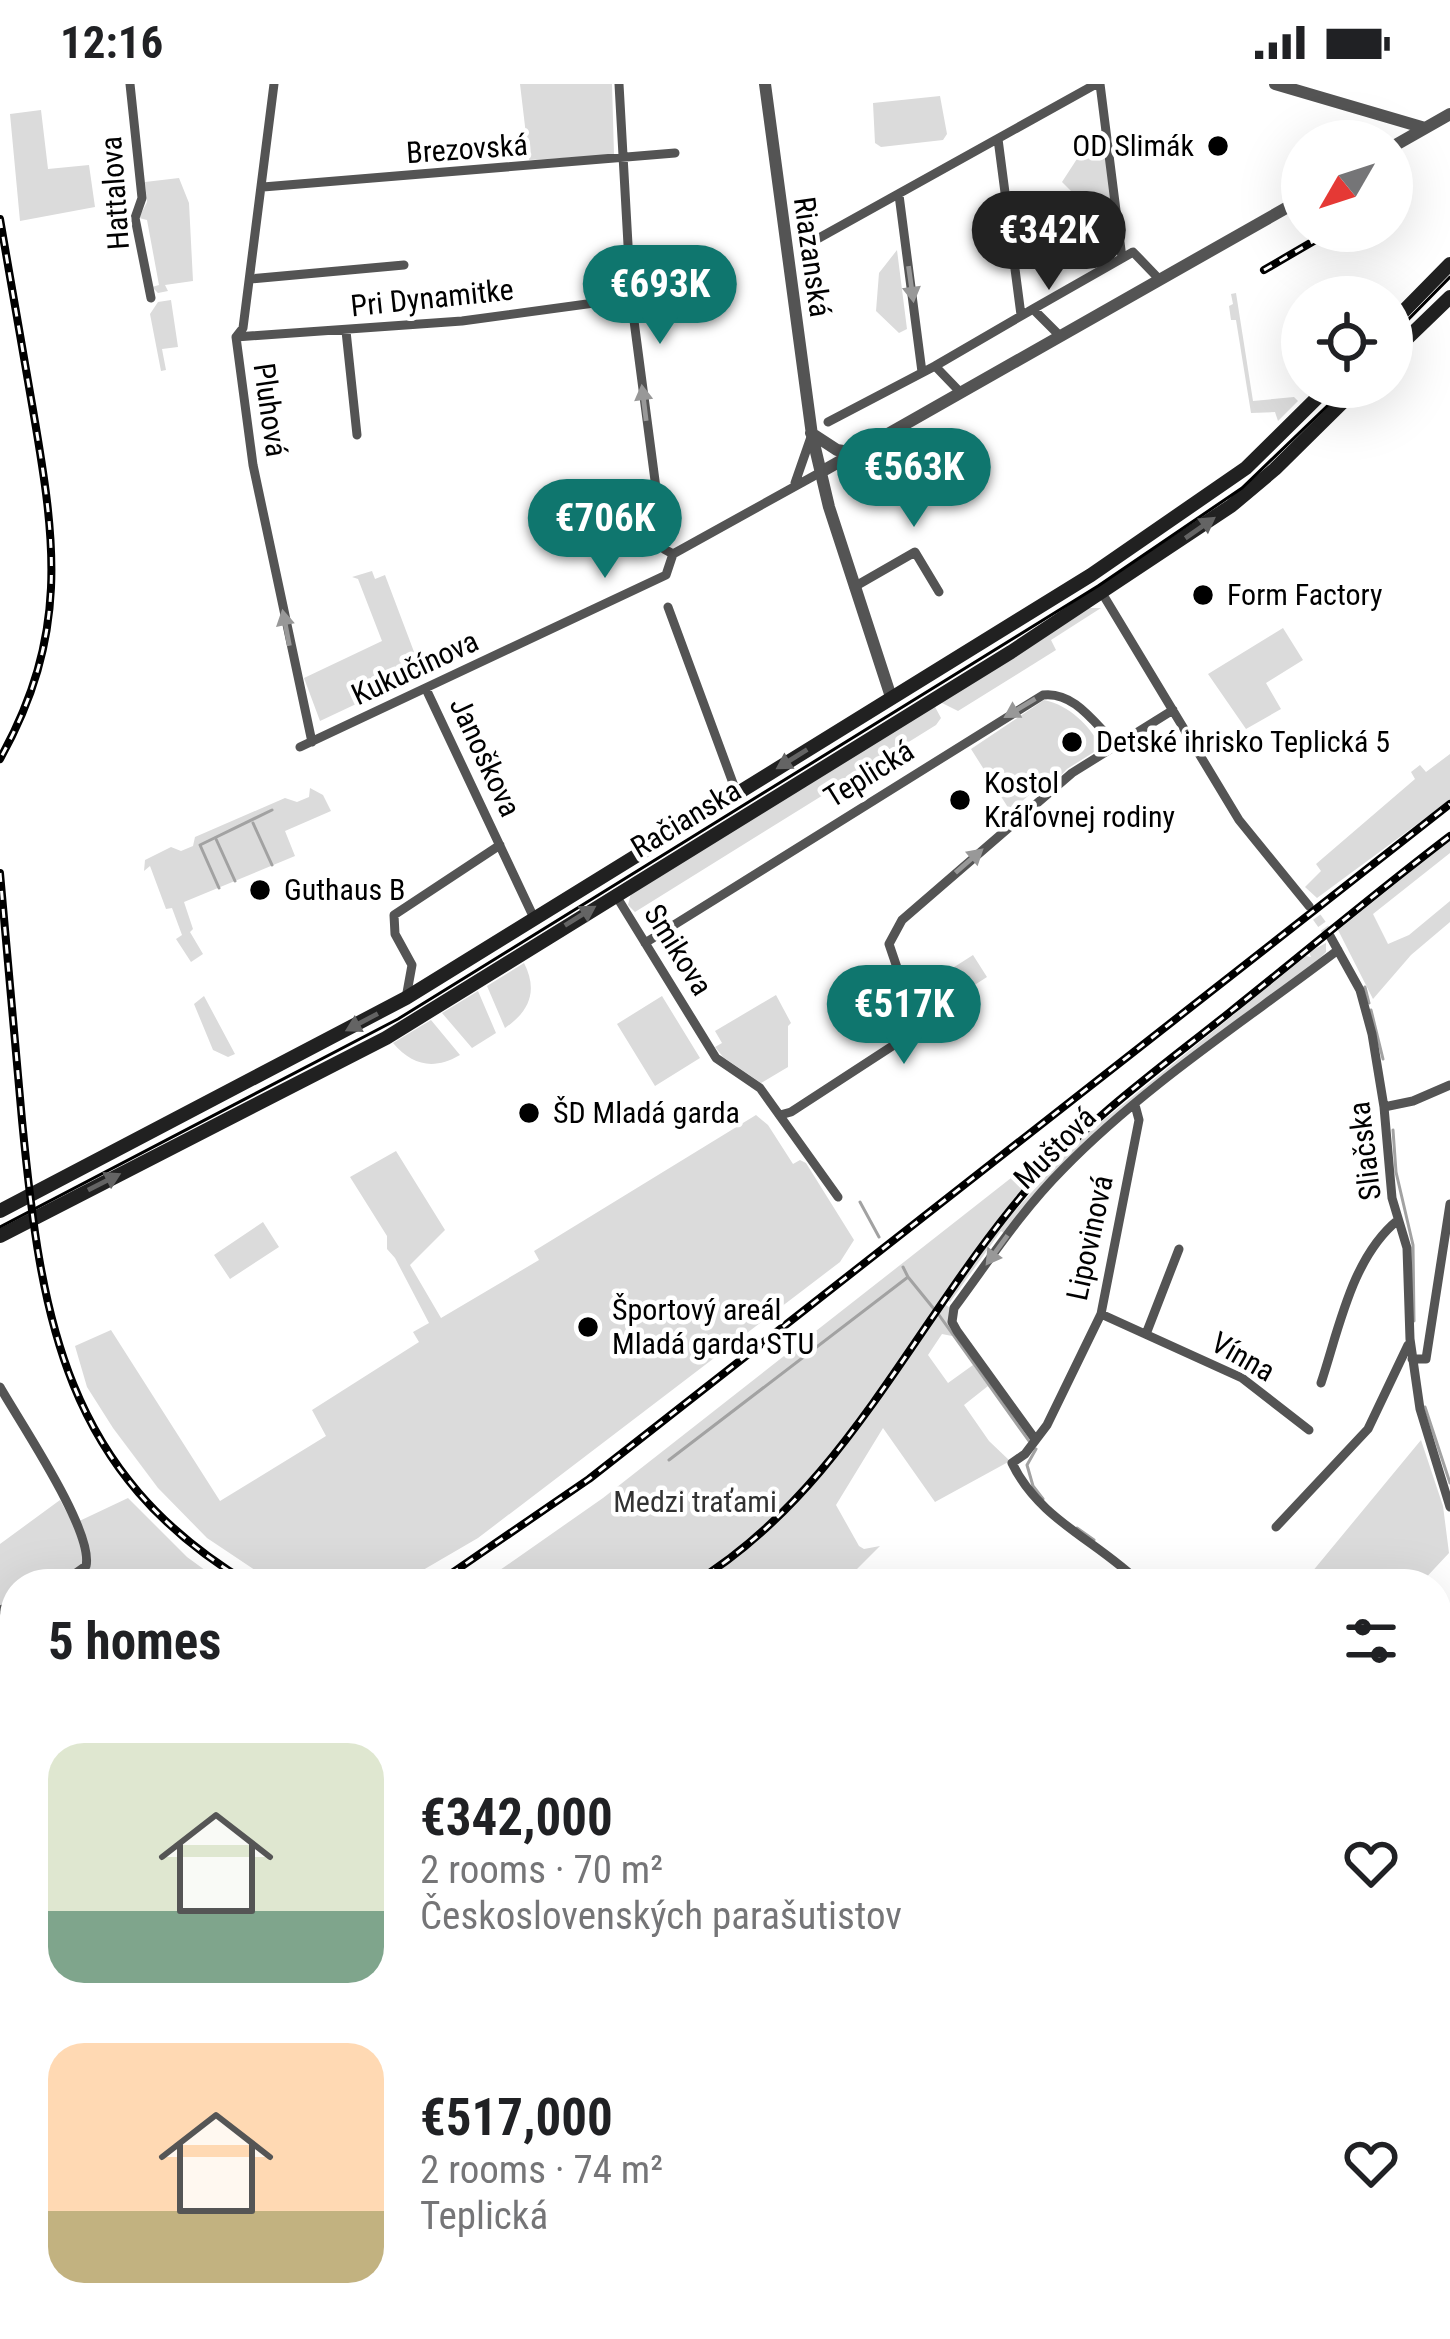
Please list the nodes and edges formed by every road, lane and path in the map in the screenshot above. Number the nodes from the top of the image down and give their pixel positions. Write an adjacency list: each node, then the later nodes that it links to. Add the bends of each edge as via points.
1 (130, 84): 26 (street, Hattalova, via 142,197 135,218)
2 (274, 84): 16 (street, Pluhová)
3 (619, 84): 15 (street)
4 (765, 84): 40 (street, Riazanská)
5 (1098, 84): 13 (street); 20 (street)
6 (1275, 84): 8 (street)
7 (1450, 102): 9 (street)
8 (1379, 115): 10 (street); 11 (street)
9 (1446, 116): 11 (street)
10 (1384, 120)
11 (1424, 128): 12 (street)
12 (1413, 133)
13 (998, 139): 17 (street); 29 (street)
14 (675, 153): 15 (street, Brezovská)
15 (622, 160): 16 (street, Brezovská); 27 (street)
16 (263, 187): 23 (street, Pluhová)
17 (899, 195): 19 (street); 35 (street, one-way to 35)
18 (1281, 211): 24 (street, Kukučínova)
19 (819, 238)
20 (1122, 258): 24 (street, via 1133,252); 29 (street)
21 (1450, 264): 28 (main road)
22 (404, 266): 23 (street)
23 (250, 279): 33 (street, Pluhová)
24 (1160, 280): 32 (street, Kukučínova)
25 (1450, 297): 31 (main road)
26 (151, 298)
27 (631, 298): 30 (street, Pri Dynamitke); 45 (street, one-way to 27, via 664,549)
28 (1413, 302)
29 (1026, 312): 32 (street); 34 (street)
30 (346, 331): 33 (street, Pri Dynamitke); 41 (street)
31 (1413, 333)
32 (1060, 336): 36 (street, Kukučínova)
33 (236, 337): 53 (street, Pluhová, one-way to 33, via 253,465)
34 (935, 366): 35 (street); 36 (street)
35 (922, 372): 39 (street)
36 (961, 393): 42 (street, Kukučínova)
37 (1307, 408): 51 (main road, Račianska, via 1193,507)
38 (1336, 408): 48 (main road, Račianska, one-way to 38, via 1241,499)
39 (828, 422)
40 (812, 434): 42 (street); 43 (street, Riazanská); 44 (street)
41 (357, 435)
42 (856, 453): 43 (street, Kukučínova)
43 (820, 472): 44 (street, Kukučínova); 46 (street, Riazanská)
44 (788, 491): 45 (street, Kukučínova)
45 (673, 554): 50 (street, Kukučínova, via 666,575)
46 (854, 587): 47 (street, via 915,553); 51 (street, Riazanská)
47 (939, 592)
48 (1102, 592): 52 (street); 58 (main road, Račianska)
49 (668, 607): 56 (street)
50 (426, 689): 53 (street, Kukučínova); 57 (street, Janoškova)
51 (891, 697): 56 (main road, Račianska, one-way to 56)
52 (1173, 710): 54 (street); 59 (street, via 1239,820)
53 (312, 742): 55 (street, Kukučínova)
54 (1115, 743): 62 (street, Teplická, one-way to 62, via 1072,701 1043,695); 68 (street, one-way to 54, via 897,1043 907,997 889,944 902,920)
55 (300, 747)
56 (737, 794): 60 (main road, Račianska)
57 (500, 845): 60 (street, Janoškova); 64 (street, Janoškova, via 394,915 394,934 412,965)
58 (615, 894): 62 (street, Smikova); 73 (main road, Račianska, one-way to 58, via 386,1038)
59 (1309, 906)
60 (534, 918): 64 (main road, Račianska)
61 (1330, 936): 63 (street, Sliačska)
62 (645, 943): 68 (street, Smikova, via 716,1058 760,1088)
63 (1338, 950): 66 (street, Muštová); 67 (street, Sliačska, via 1366,1011)
64 (406, 998): 71 (main road, Račianska, one-way to 71)
65 (1450, 1085): 67 (street)
66 (1135, 1105): 75 (street, Lipovinová, via 1139,1120); 82 (street, Muštová, one-way to 82, via 1048,1184 954,1308 957,1331)
67 (1384, 1107): 72 (street, Sliačska)
68 (780, 1115): 69 (street, Smikova)
69 (838, 1197)
70 (1450, 1204): 78 (street, via 1426,1359)
71 (0, 1211)
72 (1399, 1220): 77 (street, Sliačska); 79 (street, via 1368,1256)
73 (0, 1236)
74 (1179, 1249): 76 (street)
75 (1101, 1314): 76 (street, Vínna); 82 (street, Lipovinová)
76 (1146, 1334): 81 (street, Vínna, via 1242,1378)
77 (1410, 1340): 78 (street, Sliačska); 84 (street, via 1368,1430)
78 (1412, 1359): 83 (street, Sliačska)
79 (1322, 1383)
80 (1, 1392): 85 (street, via 86,1548)
81 (1310, 1430)
82 (1035, 1439): 86 (street, Lipovinová, via 1012,1463 1033,1498)
83 (1450, 1507)
84 (1276, 1527)
85 (82, 1569)
86 (1121, 1569)

